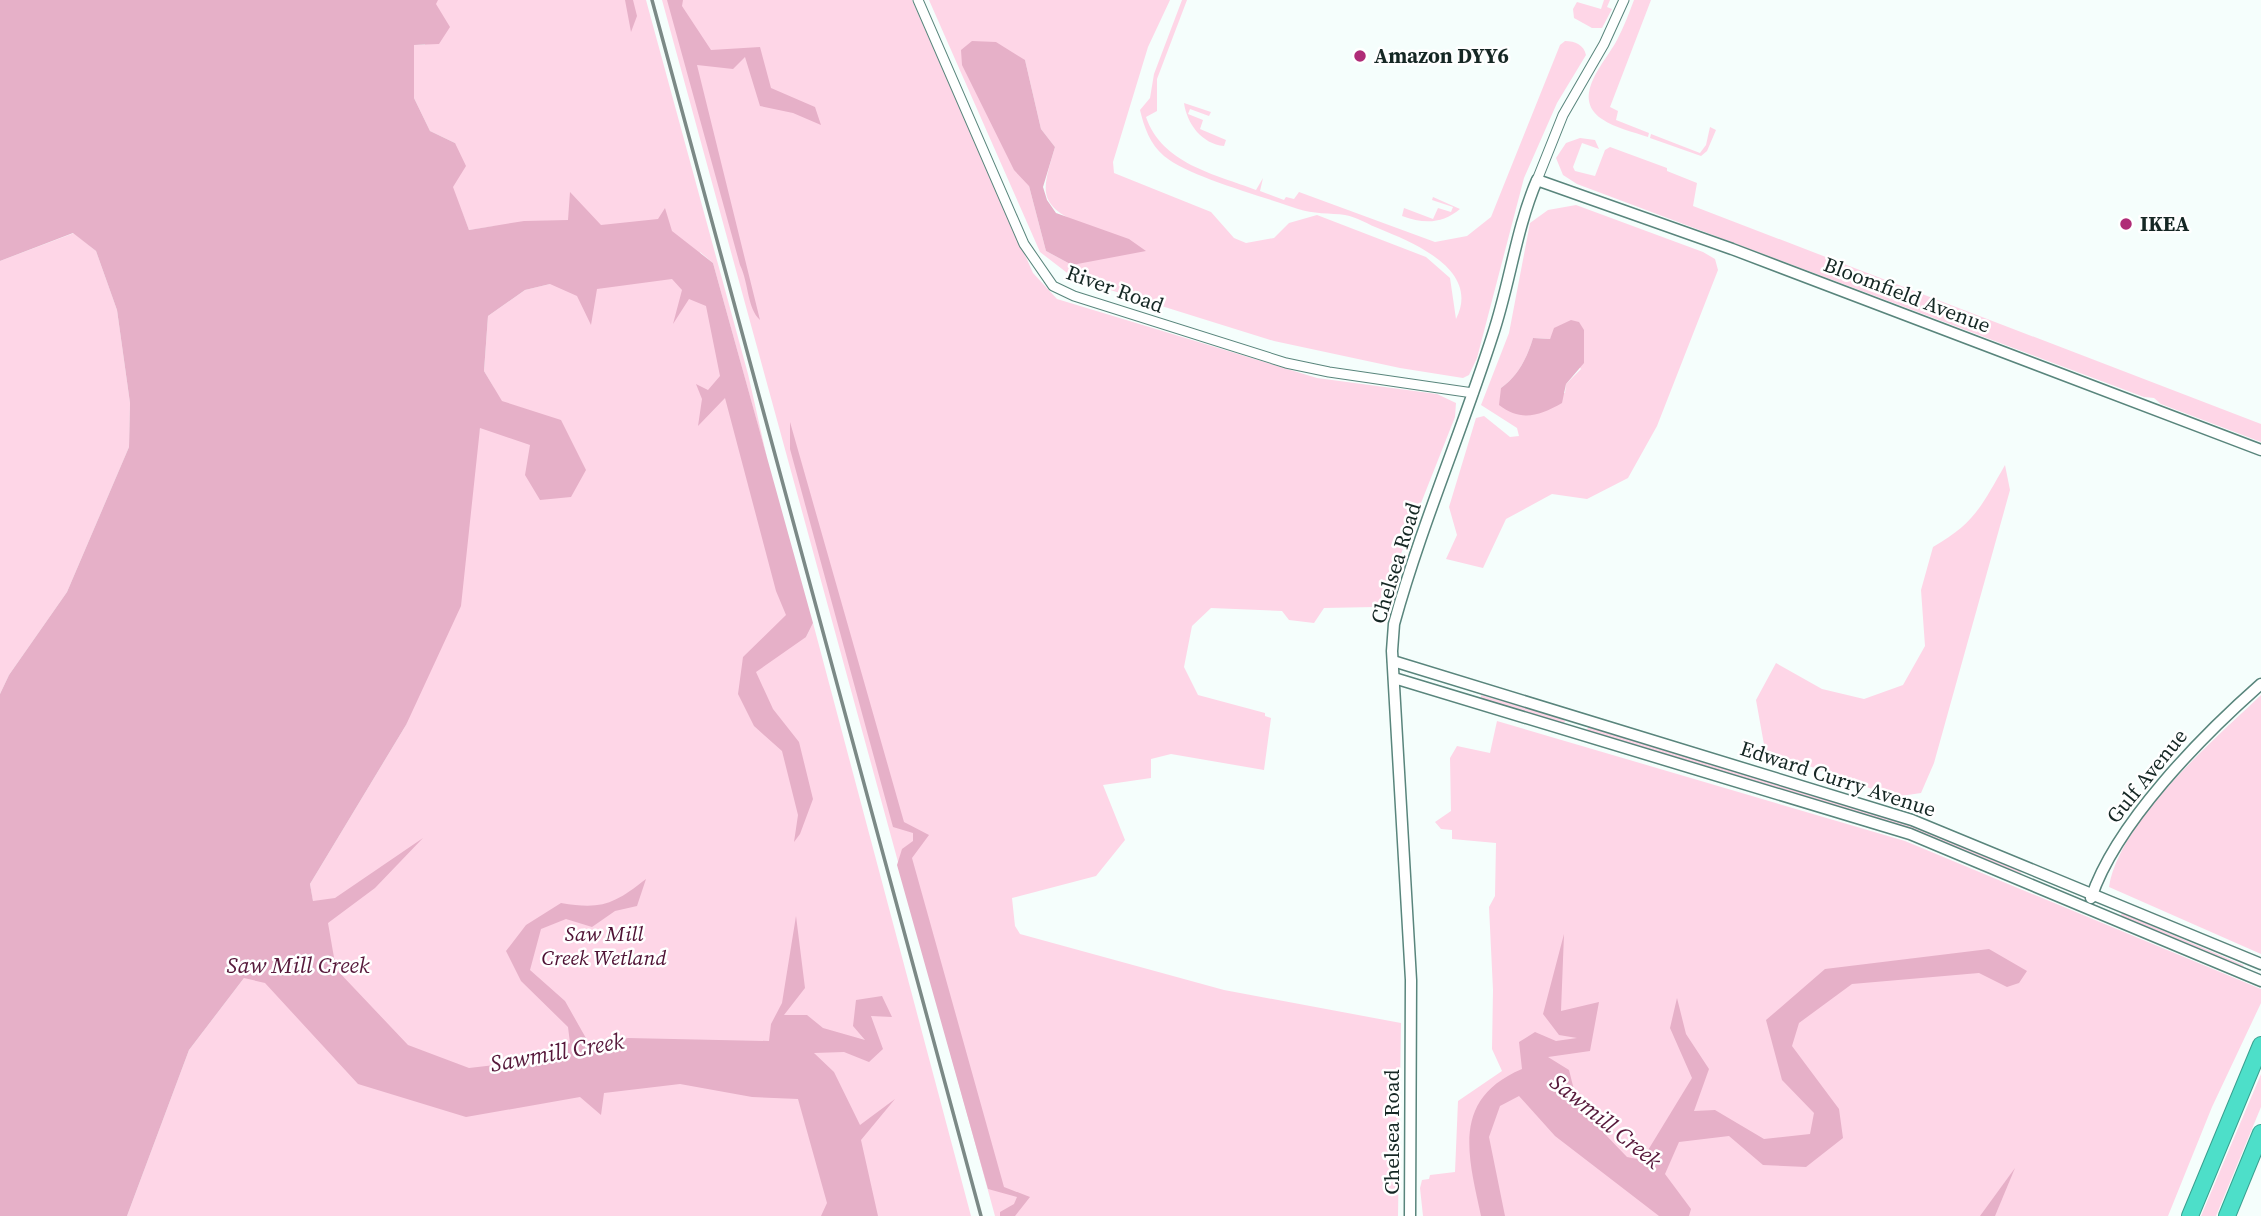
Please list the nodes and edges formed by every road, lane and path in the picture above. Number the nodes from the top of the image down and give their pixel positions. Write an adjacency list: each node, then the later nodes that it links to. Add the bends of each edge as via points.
1 (918, 0): 4 (street, River Road, via 1024,244 1053,286 1286,363)
2 (1624, 0): 3 (street, Chelsea Road, via 1563,115)
3 (1537, 180): 4 (street, Chelsea Road); 5 (street, Bloomfield Avenue)
4 (1474, 393): 6 (street, Chelsea Road, via 1402,596 1394,624)
5 (2261, 450)
6 (1393, 661): 7 (street, Chelsea Road); 9 (street, Edward Curry Avenue)
7 (1394, 678): 10 (street, Edward Curry Avenue); 17 (street, Chelsea Road, via 1410,980)
8 (2261, 684): 11 (street, Gulf Avenue, via 2209,730 2123,835 2100,872)
9 (1577, 718): 10 (street); 11 (street, Edward Curry Avenue, via 1912,820)
10 (1572, 732): 12 (street, Edward Curry Avenue, via 1910,834)
11 (2093, 894): 12 (street, Gulf Avenue); 13 (street, Edward Curry Avenue)
12 (2087, 910): 14 (street, Edward Curry Avenue)
13 (2259, 963)
14 (2256, 979)
15 (2261, 1045): 18 (highway)
16 (2261, 1133): 19 (highway)
17 (1410, 1216)
18 (2187, 1216)
19 (2227, 1216)

